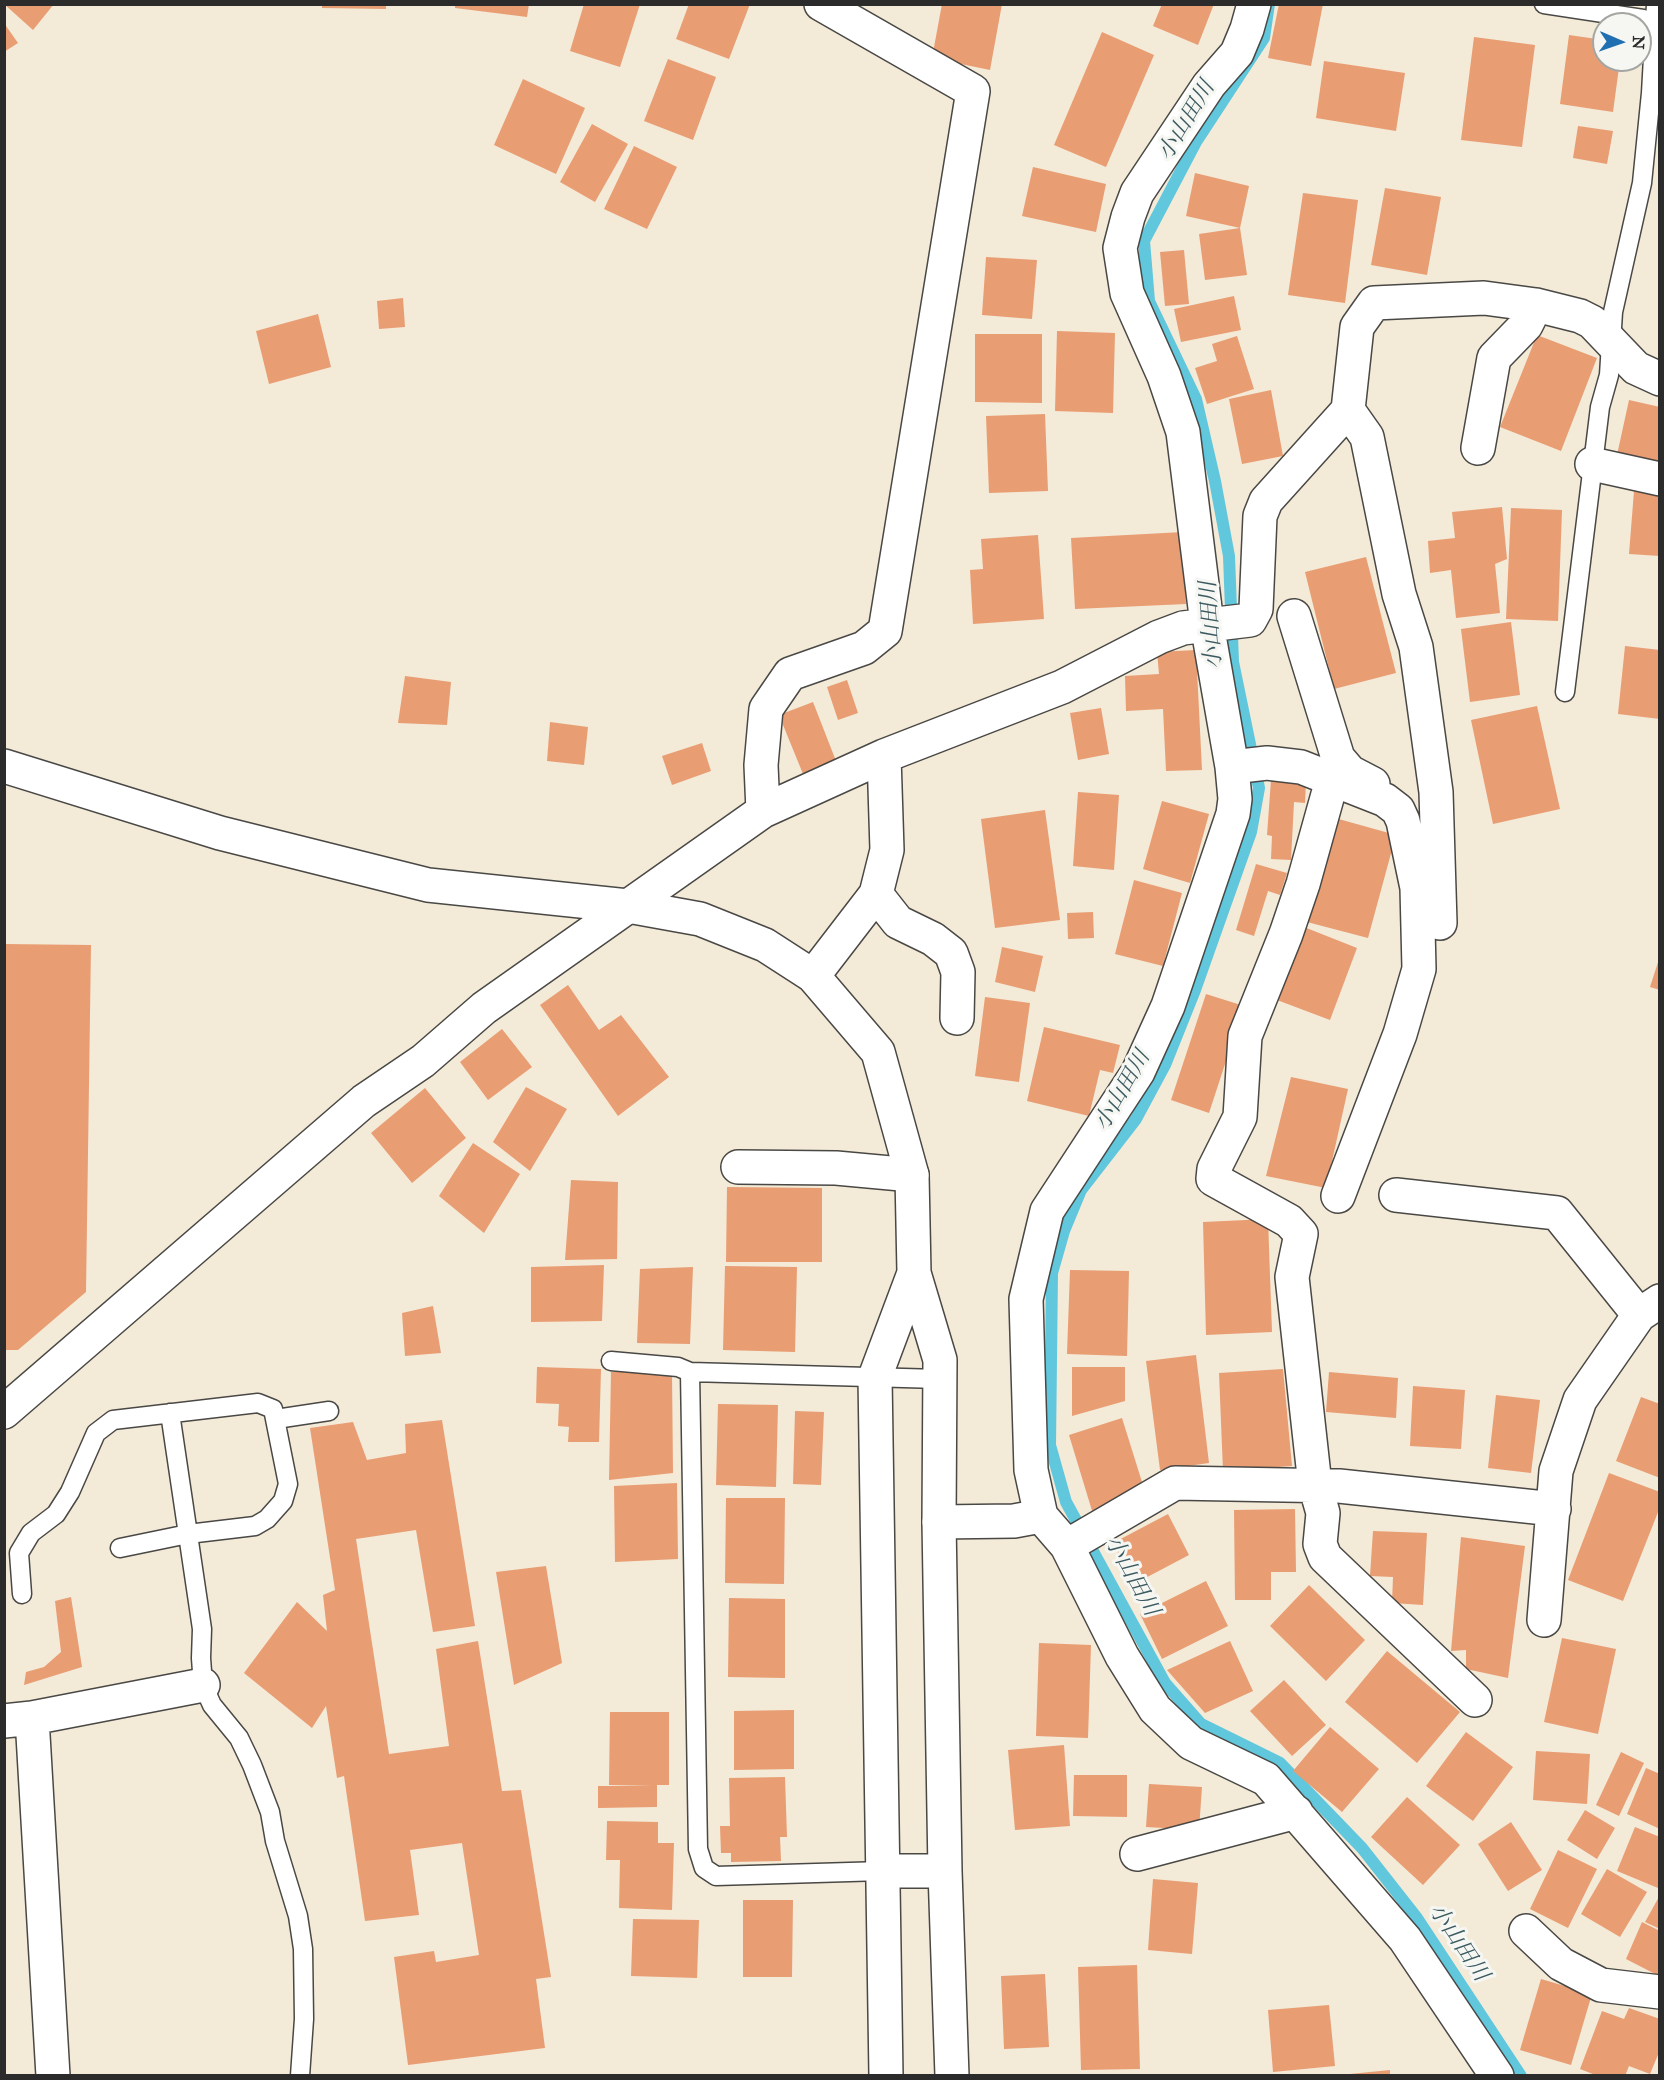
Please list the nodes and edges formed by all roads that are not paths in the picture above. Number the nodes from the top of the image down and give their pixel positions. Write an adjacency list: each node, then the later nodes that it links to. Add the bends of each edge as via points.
1 (821, 4): 21 (street, via 974,91 885,631 864,648 790,674 766,709 761,765)
2 (1254, 4): 14 (street, via 1237,53 1209,85 1137,193 1120,248 1127,293 1164,376 1183,432)
3 (1544, 4): 5 (lane)
4 (1656, 4): 5 (lane)
5 (1654, 24): 7 (lane, via 1652,93 1642,183 1612,312)
6 (1536, 305): 7 (street, via 1592,322); 9 (street, via 1484,298 1374,303 1357,327); 10 (street, via 1526,325 1494,358)
7 (1612, 344): 8 (street, via 1636,368); 11 (lane)
8 (1659, 379)
9 (1348, 410): 14 (street, via 1266,501 1260,516 1256,609 1250,620); 24 (street, via 1367,437 1399,594 1416,647 1436,792)
10 (1478, 448)
11 (1592, 464): 12 (street); 15 (lane)
12 (1659, 479)
13 (1294, 616): 20 (street, via 1338,758 1350,772 1385,791)
14 (1212, 624): 16 (street, via 1159,637 1062,687); 17 (street)
15 (1565, 692)
16 (884, 756): 21 (street); 22 (street, via 887,850)
17 (1248, 765): 19 (street, via 1301,767); 43 (street, via 1168,1006 1138,1072 1047,1210 1026,1299 1031,1470)
18 (4, 766): 23 (street, via 220,833 428,885)
19 (1332, 780): 20 (street); 41 (street, via 1303,884 1245,1036 1240,1117 1214,1169 1213,1179 1289,1221 1301,1234 1292,1276)
20 (1385, 800): 30 (street, via 1398,810 1403,821 1417,888 1419,969 1400,1034)
21 (763, 811): 23 (street)
22 (876, 894): 25 (street); 26 (street, via 898,922 951,953 958,972)
23 (628, 906): 25 (street, via 700,919 765,945); 38 (street, via 484,1008 423,1060 364,1101)
24 (1441, 962)
25 (813, 976): 28 (street, via 878,1052)
26 (957, 1018)
27 (738, 1167): 28 (street, via 836,1167)
28 (912, 1175): 31 (street)
29 (1396, 1194): 32 (street, via 1557,1213)
30 (1338, 1196)
31 (914, 1273): 35 (street); 36 (street, via 940,1360)
32 (1649, 1308): 42 (street, via 1580,1400 1556,1472)
33 (611, 1361): 34 (lane, via 678,1367)
34 (690, 1372): 35 (lane); 55 (lane, via 698,1849 704,1868 716,1876)
35 (875, 1377): 36 (lane); 55 (street)
36 (939, 1379): 44 (street)
37 (329, 1411): 40 (lane)
38 (4, 1412)
39 (170, 1413): 40 (lane, via 258,1403 273,1409); 45 (lane); 48 (lane, via 114,1420 96,1432 56,1514 31,1533 19,1553)
40 (276, 1419): 45 (lane, via 288,1484 283,1501 255,1526)
41 (1315, 1485): 42 (street); 46 (street, via 1175,1483); 51 (street, via 1323,1513 1320,1544 1325,1557)
42 (1554, 1509): 49 (street)
43 (1041, 1516): 44 (street, via 1014,1521); 46 (street)
44 (939, 1522): 56 (street)
45 (189, 1534): 47 (lane); 50 (lane, via 202,1629)
46 (1078, 1539): 53 (street, via 1122,1656 1155,1709 1191,1743 1266,1779)
47 (120, 1548)
48 (22, 1594)
49 (1544, 1620)
50 (203, 1685): 52 (street); 60 (lane, via 212,1704 239,1738 252,1765 270,1812 298,1916 304,2008)
51 (1475, 1700)
52 (18, 1720): 59 (street)
53 (1296, 1812): 54 (street); 63 (street, via 1405,1939)
54 (1137, 1854)
55 (883, 1871): 56 (street); 61 (street)
56 (945, 1871): 62 (street)
57 (1526, 1931): 58 (street, via 1561,1964 1601,1985)
58 (1659, 1992)
59 (53, 2076)
60 (300, 2076)
61 (886, 2076)
62 (952, 2076)
63 (1497, 2076)

